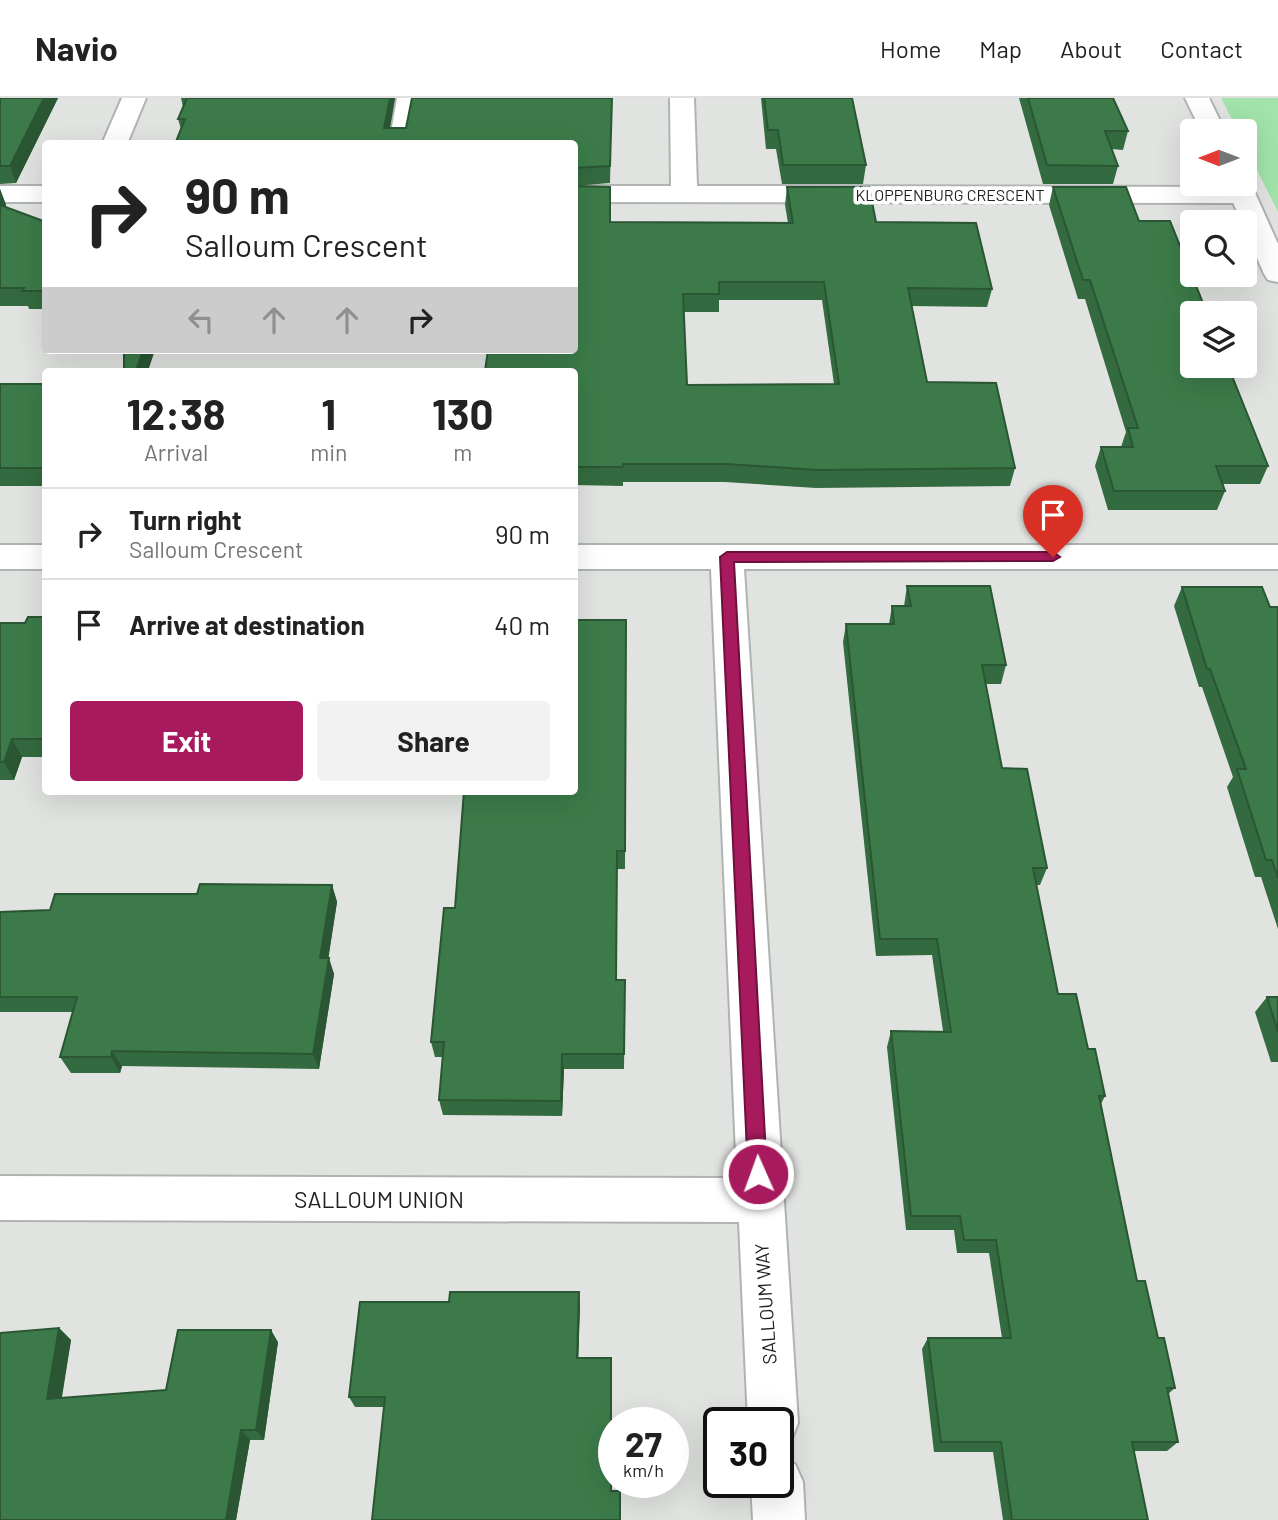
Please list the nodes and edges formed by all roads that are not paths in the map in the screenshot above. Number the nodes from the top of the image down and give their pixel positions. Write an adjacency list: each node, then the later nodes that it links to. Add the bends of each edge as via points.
1 (134, 98): 6 (street)
2 (406, 98): 7 (lane)
3 (682, 98): 12 (street)
4 (1197, 98): 5 (street)
5 (1207, 119)
6 (116, 140)
7 (399, 140)
8 (1180, 190): 12 (street, KLOPPENBURG CRESCENT)
9 (0, 194): 10 (street)
10 (42, 194)
11 (578, 194): 12 (street, KLOPPENBURG CRESCENT)
12 (684, 194)
13 (1243, 196): 14 (street)
14 (1278, 274)
15 (0, 557): 16 (street)
16 (42, 557)
17 (578, 557): 18 (street)
18 (727, 557): 19 (street); 21 (street, SALLOUM WAY)
19 (1278, 557)
20 (0, 1198): 21 (street, SALLOUM UNION)
21 (759, 1200): 22 (street, SALLOUM WAY)
22 (772, 1407)
23 (778, 1498): 24 (street)
24 (779, 1520)

